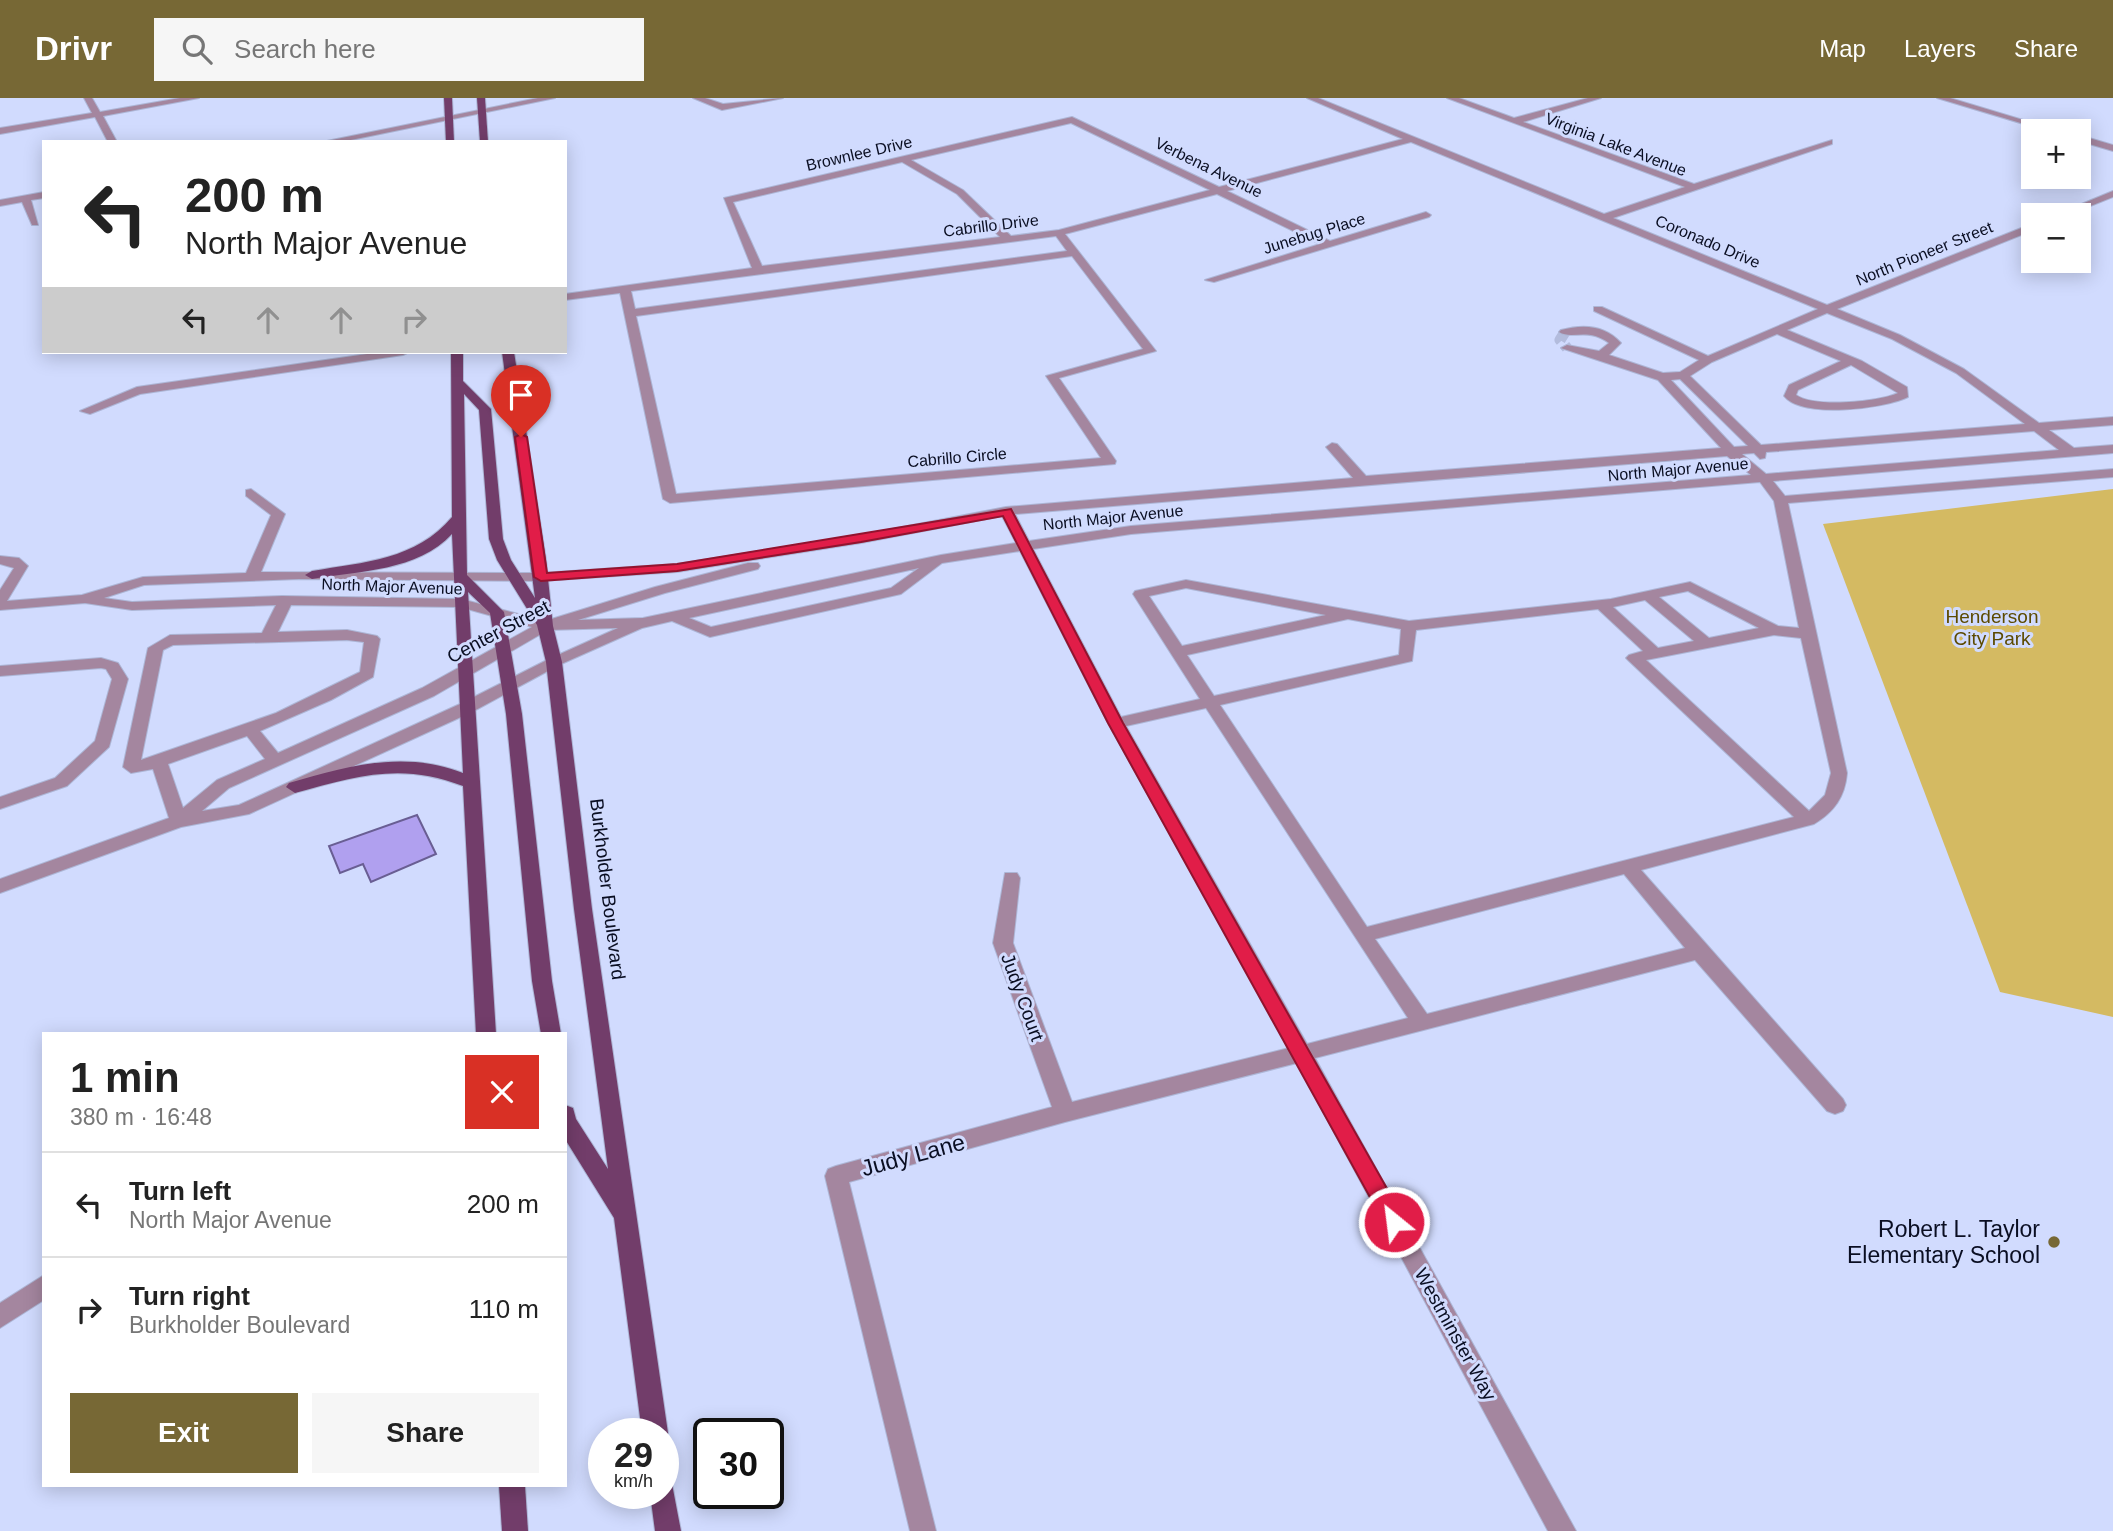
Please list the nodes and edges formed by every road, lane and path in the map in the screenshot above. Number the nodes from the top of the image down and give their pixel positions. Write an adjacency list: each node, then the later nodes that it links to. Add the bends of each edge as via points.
1 (89, 98): 13 (street)
2 (195, 98): 13 (street)
3 (448, 98): 14 (main road)
4 (481, 98): 12 (main road)
5 (551, 98): 12 (street)
6 (697, 98): 7 (street, via 722,107)
7 (779, 98)
8 (1311, 98): 19 (street, Coronado Drive)
9 (1451, 98): 16 (street, Virginia Lake Avenue)
10 (1597, 98): 16 (street)
11 (1941, 98): 17 (street)
12 (482, 112): 14 (street); 23 (main road)
13 (99, 115): 18 (street); 20 (street)
14 (450, 119): 21 (street); 22 (main road)
15 (1072, 120): 27 (street, Brownlee Drive); 29 (street, Verbena Avenue)
16 (1515, 121): 28 (street, Virginia Lake Avenue)
17 (2021, 121)
18 (0, 131)
19 (1412, 139): 29 (street, Cabrillo Drive); 36 (street, Coronado Drive)
20 (112, 140)
21 (337, 140)
22 (450, 140)
23 (484, 140)
24 (1829, 142): 28 (street)
25 (2091, 142): 26 (street)
26 (2113, 148)
27 (903, 159): 40 (street, via 960,191); 43 (street, Brownlee Drive, via 727,200)
28 (1692, 187): 36 (street)
29 (1222, 191): 39 (street, Cabrillo Drive); 41 (street, Verbena Avenue)
30 (2113, 194): 34 (street)
31 (42, 195): 32 (street)
32 (25, 198): 33 (street); 37 (street)
33 (0, 203)
34 (2090, 203)
35 (1426, 215): 41 (street, Junebug Place)
36 (1606, 217): 48 (street, Coronado Drive)
37 (35, 223)
38 (2021, 231): 48 (street, North Pioneer Street)
39 (1059, 233): 40 (street, Cabrillo Drive); 42 (street, Cabrillo Circle)
40 (1007, 238): 43 (street, Cabrillo Drive)
41 (1331, 245): 44 (street, Junebug Place)
42 (1072, 253): 49 (street); 49 (street, Cabrillo Circle, via 1150,351 1052,376 1111,461 670,499)
43 (758, 270): 45 (street, Cabrillo Drive)
44 (1210, 280)
45 (625, 290): 46 (street, Cabrillo Drive); 49 (street, Cabrillo Circle)
46 (567, 297)
47 (1598, 309): 50 (street)
48 (1827, 309): 51 (street, North Pioneer Street); 68 (street, Coronado Drive, via 1896,337 1960,371)
49 (631, 313)
50 (1625, 321): 53 (street); 59 (street)
51 (1778, 330): 59 (street, North Pioneer Street); 60 (street)
52 (1564, 332): 53 (street)
53 (1598, 332): 58 (street, via 1615,344)
54 (1567, 348): 58 (street)
55 (389, 354): 66 (street, via 137,391)
56 (457, 354): 63 (main road)
57 (508, 354): 89 (main road, Burkholder Boulevard)
58 (1598, 355): 62 (street)
59 (1708, 360): 61 (street, North Pioneer Street)
60 (1850, 361): 60 (street, via 1884,377 1904,394 1891,400 1818,405 1801,404 1790,396 1793,388)
61 (1683, 375): 62 (street); 64 (street)
62 (1662, 377): 65 (street)
63 (459, 383): 80 (main road); 88 (main road, via 485,409 496,539)
64 (1713, 405): 65 (street); 71 (street)
65 (1689, 407): 72 (street)
66 (86, 411)
67 (2113, 421): 68 (street, North Major Avenue)
68 (2036, 426): 71 (street, North Major Avenue); 73 (street, Coronado Drive)
69 (1332, 447): 76 (street)
70 (2113, 449): 73 (street, North Major Avenue)
71 (1760, 450): 72 (street, North Major Avenue); 75 (street)
72 (1731, 452): 75 (street); 76 (street, North Major Avenue)
73 (2072, 453): 75 (street, North Major Avenue)
74 (2113, 473): 78 (street)
75 (1764, 480): 78 (street); 82 (street, North Major Avenue, via 1131,530)
76 (1363, 481): 79 (street, North Major Avenue)
77 (251, 493): 86 (street, via 278,514)
78 (1781, 500): 103 (street)
79 (1006, 511): 81 (street, North Major Avenue); 82 (street, Westminster Way)
80 (460, 517): 85 (main road, via 436,542 412,554); 87 (main road)
81 (861, 539): 89 (street, North Major Avenue, via 677,568); 100 (street, Center Street, via 660,590)
82 (1022, 545): 83 (street, North Major Avenue); 115 (street, Westminster Way)
83 (941, 559): 98 (street, North Major Avenue); 98 (street, via 896,591 710,632)
84 (0, 560): 93 (street, via 13,561 21,569)
85 (312, 575): 86 (street, North Major Avenue); 87 (street, North Major Avenue)
86 (252, 576): 91 (street, North Major Avenue, via 143,581)
87 (460, 576): 88 (street, North Major Avenue); 94 (main road); 96 (main road)
88 (516, 577): 89 (street, North Major Avenue); 100 (main road)
89 (541, 577): 100 (main road, Burkholder Boulevard)
90 (1648, 595): 95 (street); 102 (street, via 1690,586); 105 (street)
91 (83, 599): 92 (street, North Major Avenue, via 132,606); 93 (street, North Major Avenue)
92 (286, 600): 94 (street, North Major Avenue); 104 (street)
93 (0, 603)
94 (461, 603): 96 (street, North Major Avenue); 111 (main road)
95 (1601, 604): 101 (street); 108 (street)
96 (497, 612): 100 (street, North Major Avenue); 106 (main road)
97 (1353, 614): 101 (street); 107 (street); 107 (street, via 1186,584 1140,594)
98 (672, 616): 99 (street, North Major Avenue)
99 (643, 623): 100 (street, North Major Avenue); 109 (street, Center Street)
100 (545, 626): 106 (street, Center Street); 109 (main road, Burkholder Boulevard)
101 (1409, 626): 113 (street, via 1407,658)
102 (1774, 630): 103 (street); 105 (street)
103 (1808, 634): 122 (street, via 1839,774 1832,801)
104 (268, 637): 116 (street, via 347,635 372,639 367,674); 117 (street, via 170,640 156,648 131,767)
105 (1706, 644): 108 (street)
106 (503, 650): 111 (street, Center Street); 112 (main road)
107 (1178, 652): 113 (street)
108 (1655, 654): 122 (street, via 1634,658)
109 (554, 663): 112 (street, Center Street); 136 (main road, Burkholder Boulevard)
110 (0, 671): 121 (street, via 101,663 112,666 120,678 103,743 61,782)
111 (464, 673): 114 (main road); 118 (street, Center Street)
112 (508, 687): 114 (street, Center Street); 131 (main road)
113 (1210, 701): 115 (street); 127 (street)
114 (466, 708): 119 (main road); 120 (street, Center Street)
115 (1116, 723): 132 (street, Westminster Way)
116 (249, 728): 117 (street); 118 (street)
117 (159, 761): 123 (street)
118 (276, 761): 123 (street, Center Street, via 223,784)
119 (471, 783): 120 (main road, via 445,770 402,765 361,768); 130 (main road)
120 (295, 788): 123 (street, Center Street, via 243,810)
121 (0, 803)
122 (1808, 820): 124 (street)
123 (179, 821): 126 (street, Center Street)
124 (1628, 867): 127 (street); 128 (street)
125 (1011, 878): 134 (street, Judy Court, via 1003,943)
126 (0, 886)
127 (1362, 934): 129 (street)
128 (1699, 952): 129 (street, Judy Lane); 133 (street)
129 (1422, 1023): 132 (street, Judy Lane)
130 (486, 1032)
131 (551, 1032)
132 (1303, 1055): 134 (street, Judy Lane); 145 (street, Westminster Way)
133 (1835, 1105)
134 (1065, 1113): 144 (street, Judy Lane, via 836,1177)
135 (567, 1123): 136 (main road)
136 (625, 1216): 139 (main road, Burkholder Boulevard)
137 (42, 1287): 138 (street)
138 (0, 1317)
139 (653, 1418)
140 (512, 1487): 142 (main road)
141 (665, 1509): 143 (main road)
142 (515, 1531)
143 (668, 1531)
144 (923, 1531)
145 (1563, 1531)

